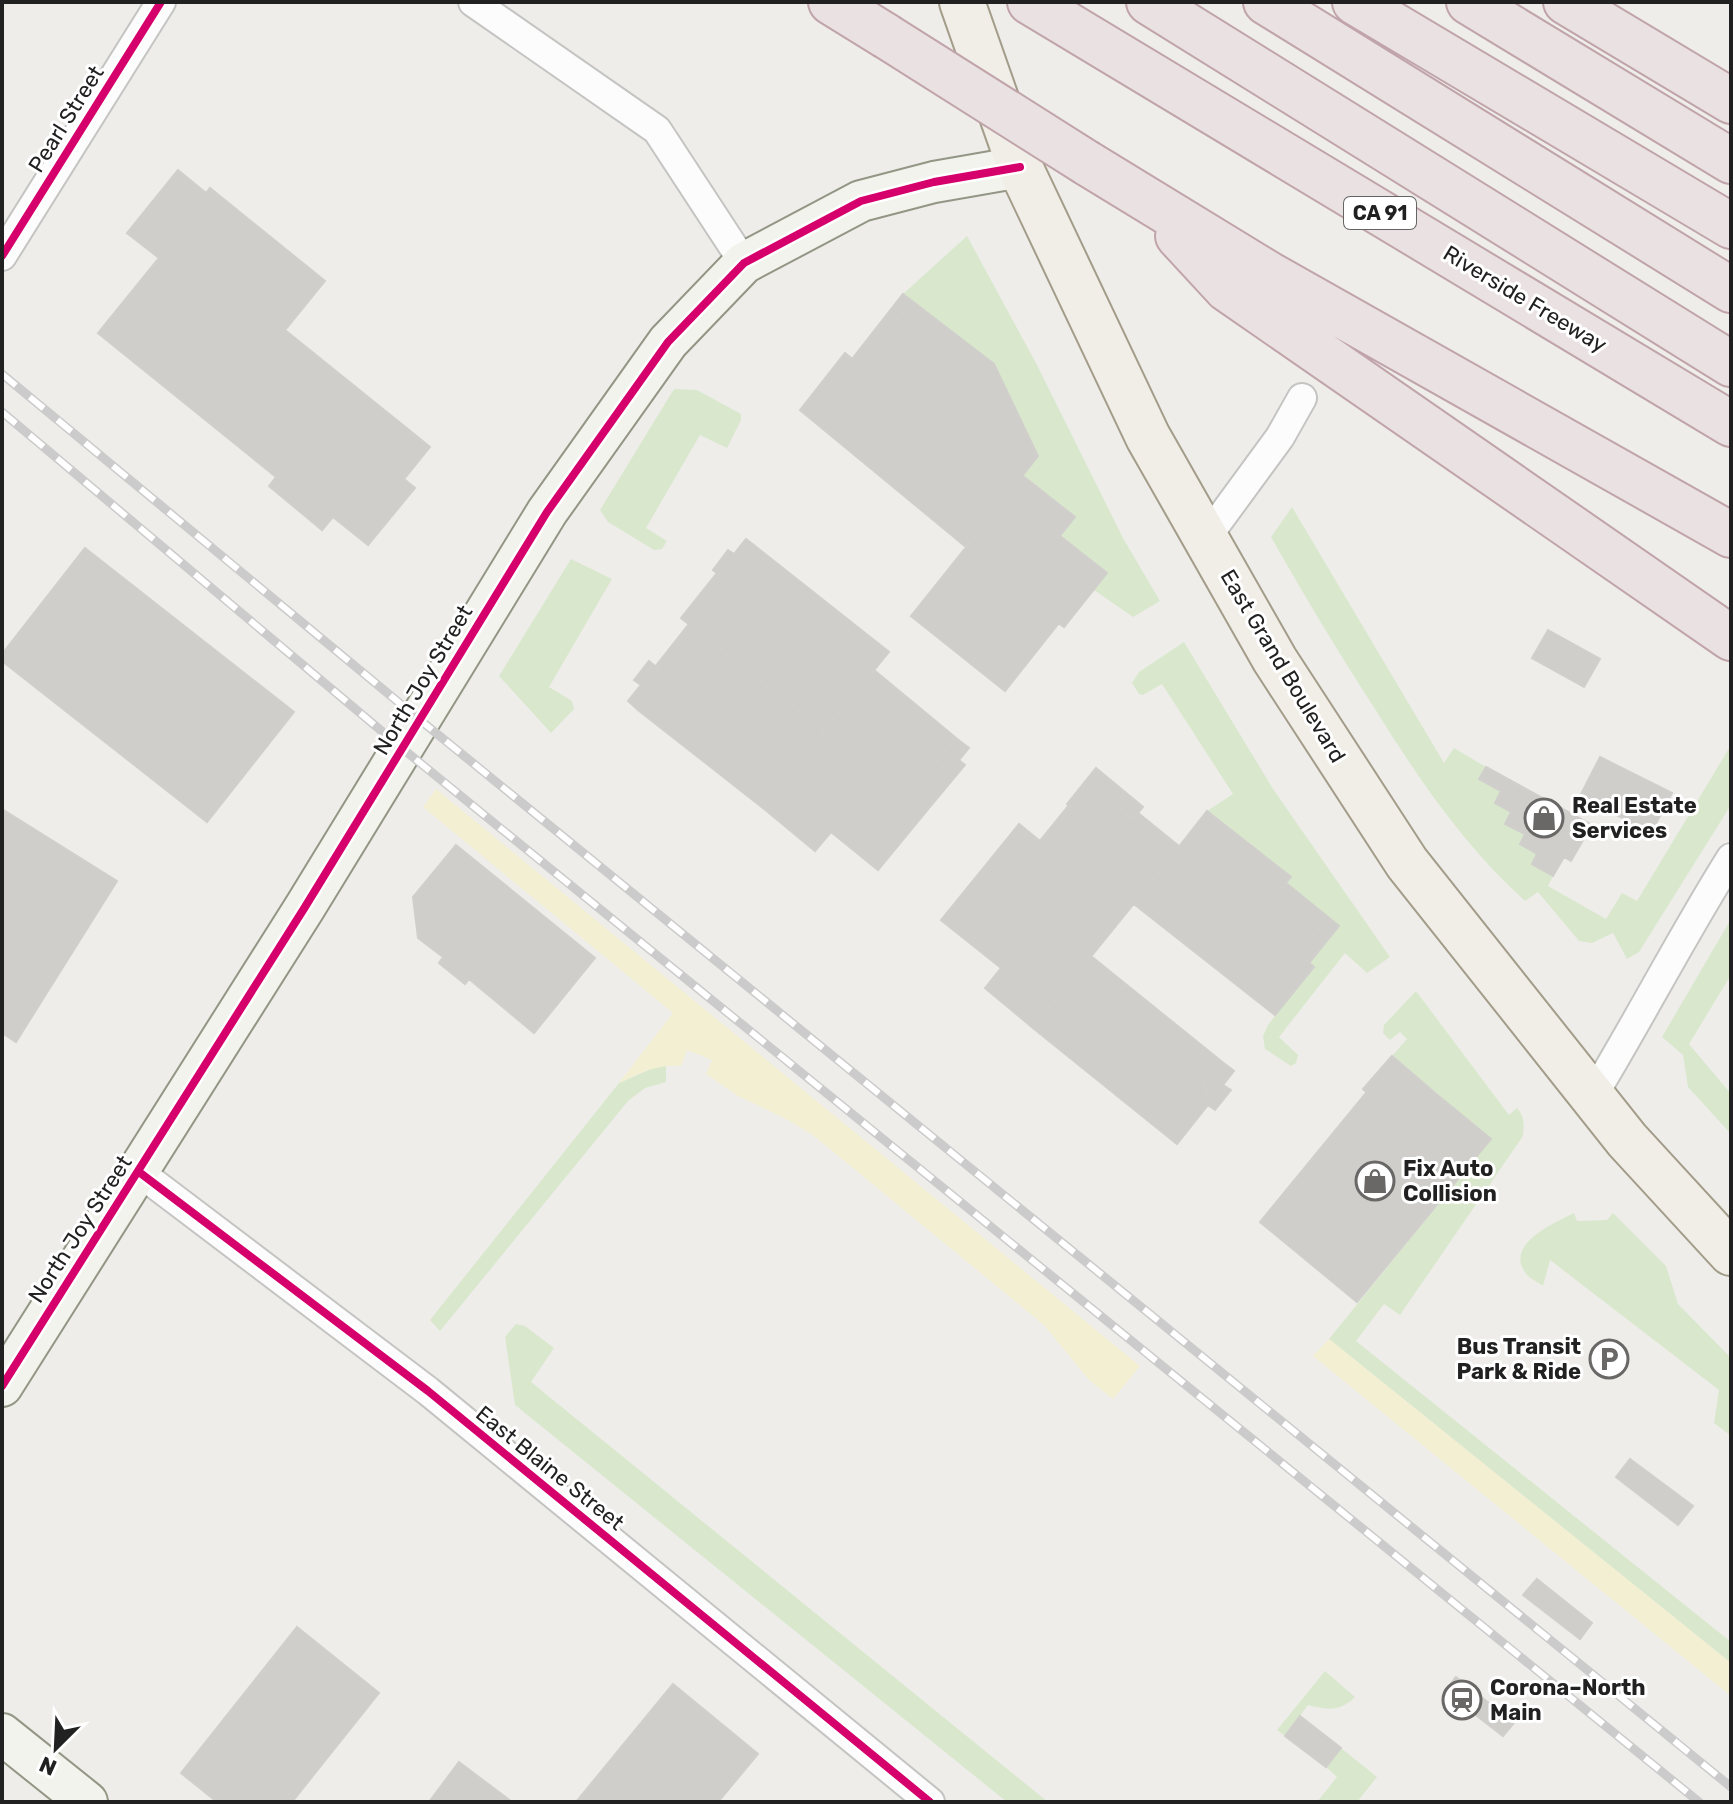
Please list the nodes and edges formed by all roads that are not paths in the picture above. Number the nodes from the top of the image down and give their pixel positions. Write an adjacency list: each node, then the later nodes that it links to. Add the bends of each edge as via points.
1 (161, 2): 18 (street, Pearl Street)
2 (473, 2): 19 (street, via 657,130)
3 (831, 2): 16 (highway, bridge)
4 (962, 2): 15 (main road, East Grand Boulevard)
5 (1030, 2): 23 (highway, Riverside Freeway / CA 91)
6 (1149, 2): 21 (highway)
7 (1232, 2): 13 (highway, via 1405,110)
8 (1266, 2): 13 (highway)
9 (1355, 2): 17 (highway)
10 (1469, 2): 14 (highway)
11 (1566, 2): 12 (highway)
12 (1731, 101)
13 (1470, 128): 20 (highway)
14 (1731, 161)
15 (1020, 167): 19 (street, North Joy Street, via 861,201); 25 (main road, East Grand Boulevard, via 1148,437)
16 (1141, 196): 24 (highway, via 1272,276); 26 (highway, via 1227,289)
17 (1731, 226)
18 (2, 256)
19 (744, 263): 29 (street, North Joy Street, via 668,342 560,491)
20 (1731, 290)
21 (1731, 364)
22 (1302, 398): 25 (street)
23 (1731, 424)
24 (1731, 535)
25 (1206, 538): 28 (main road, East Grand Boulevard, via 1275,660 1407,863)
26 (1731, 638)
27 (1731, 858): 28 (street)
28 (1592, 1097): 30 (main road, East Grand Boulevard)
29 (139, 1172): 31 (street, North Joy Street); 34 (street, East Blaine Street, via 428,1391)
30 (1731, 1253)
31 (2, 1386)
32 (2, 1734): 33 (street)
33 (87, 1802)
34 (930, 1802)

